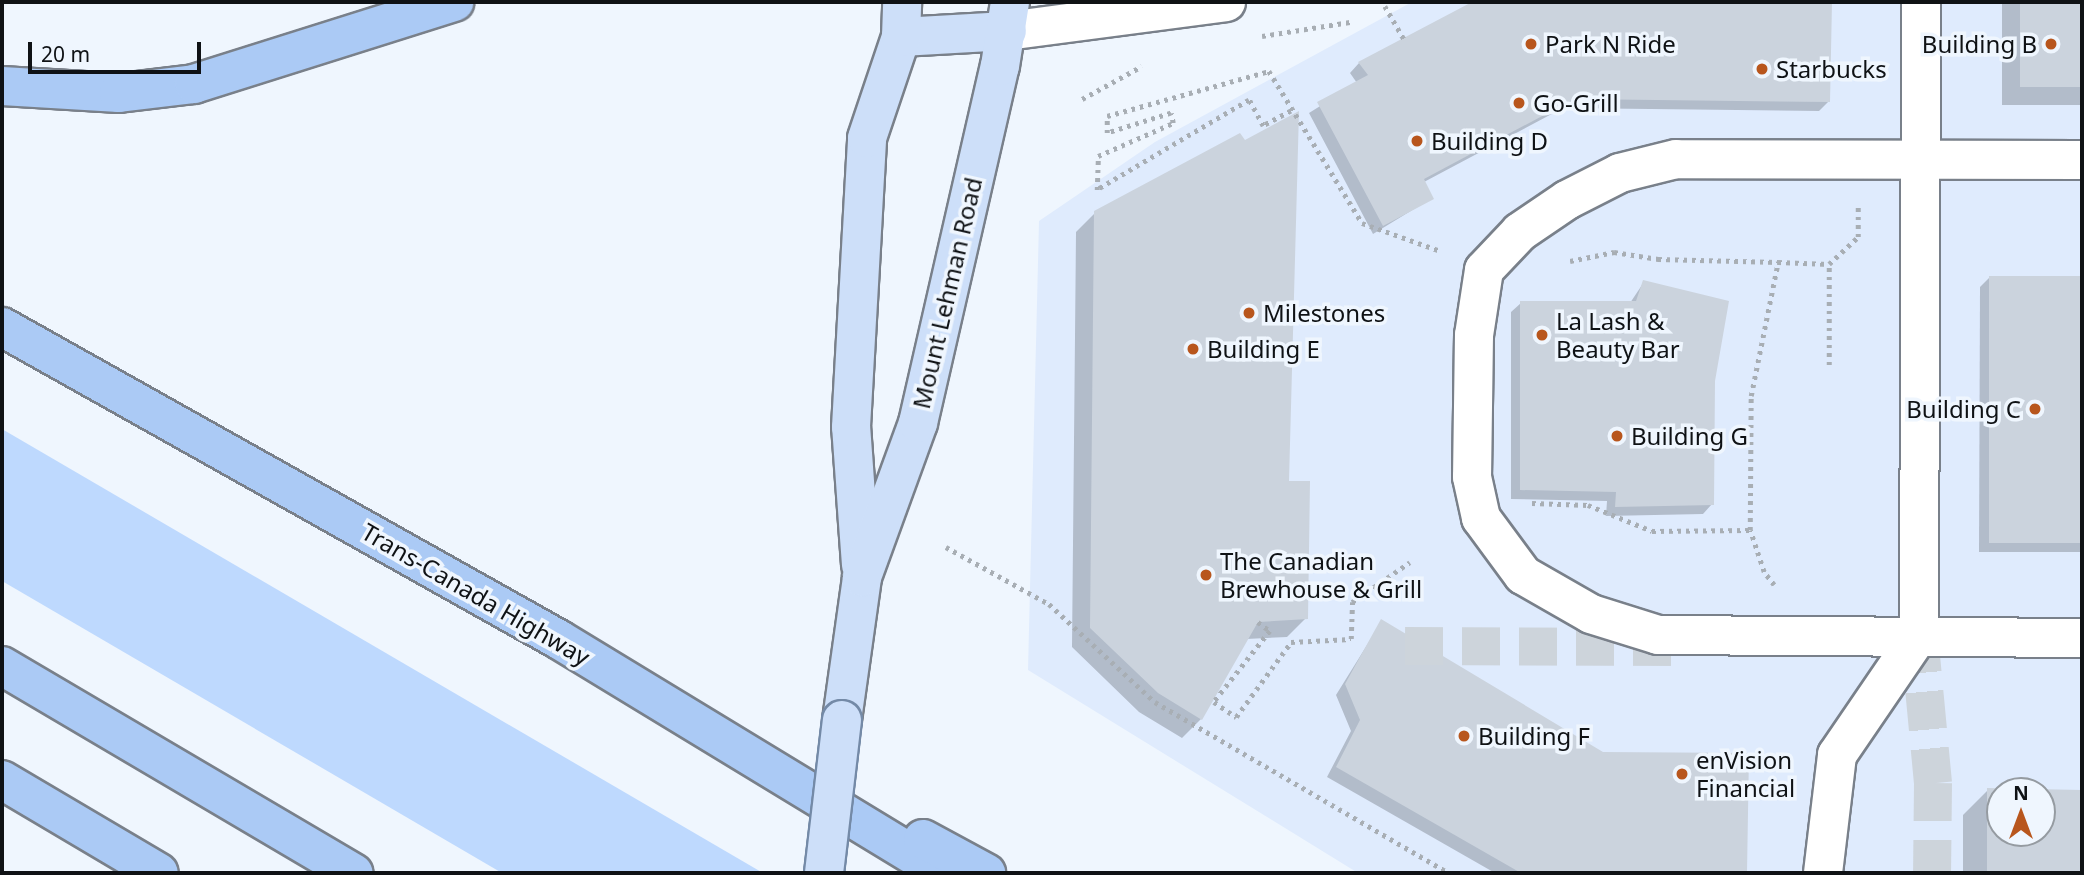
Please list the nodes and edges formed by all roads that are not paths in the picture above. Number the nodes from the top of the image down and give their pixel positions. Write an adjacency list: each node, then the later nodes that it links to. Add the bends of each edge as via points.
1 (454, 2): 6 (highway, via 194,83 119,93)
2 (1226, 2): 4 (street)
3 (1916, 10): 7 (street)
4 (1008, 17): 5 (main road); 10 (main road, Mount Lehman Road, via 918,423)
5 (901, 19): 10 (main road, Mount Lehman Road, via 867,138 851,427)
6 (2, 86)
7 (1921, 158): 8 (street); 11 (street); 11 (street, via 1676,159 1620,173 1520,232 1484,270 1474,335 1472,477 1481,519 1523,575 1591,614 1658,635)
8 (2082, 160)
9 (2, 327): 13 (highway, Trans-Canada Highway)
10 (862, 577): 18 (main road, Mount Lehman Road, bridge)
11 (1919, 635): 12 (street); 21 (street, via 1837,755)
12 (2082, 638)
13 (558, 639): 19 (highway, Trans-Canada Highway); 20 (highway)
14 (2, 666): 17 (highway)
15 (2, 780): 16 (highway)
16 (159, 873)
17 (354, 873)
18 (824, 873)
19 (943, 873)
20 (986, 873)
21 (1824, 873)

